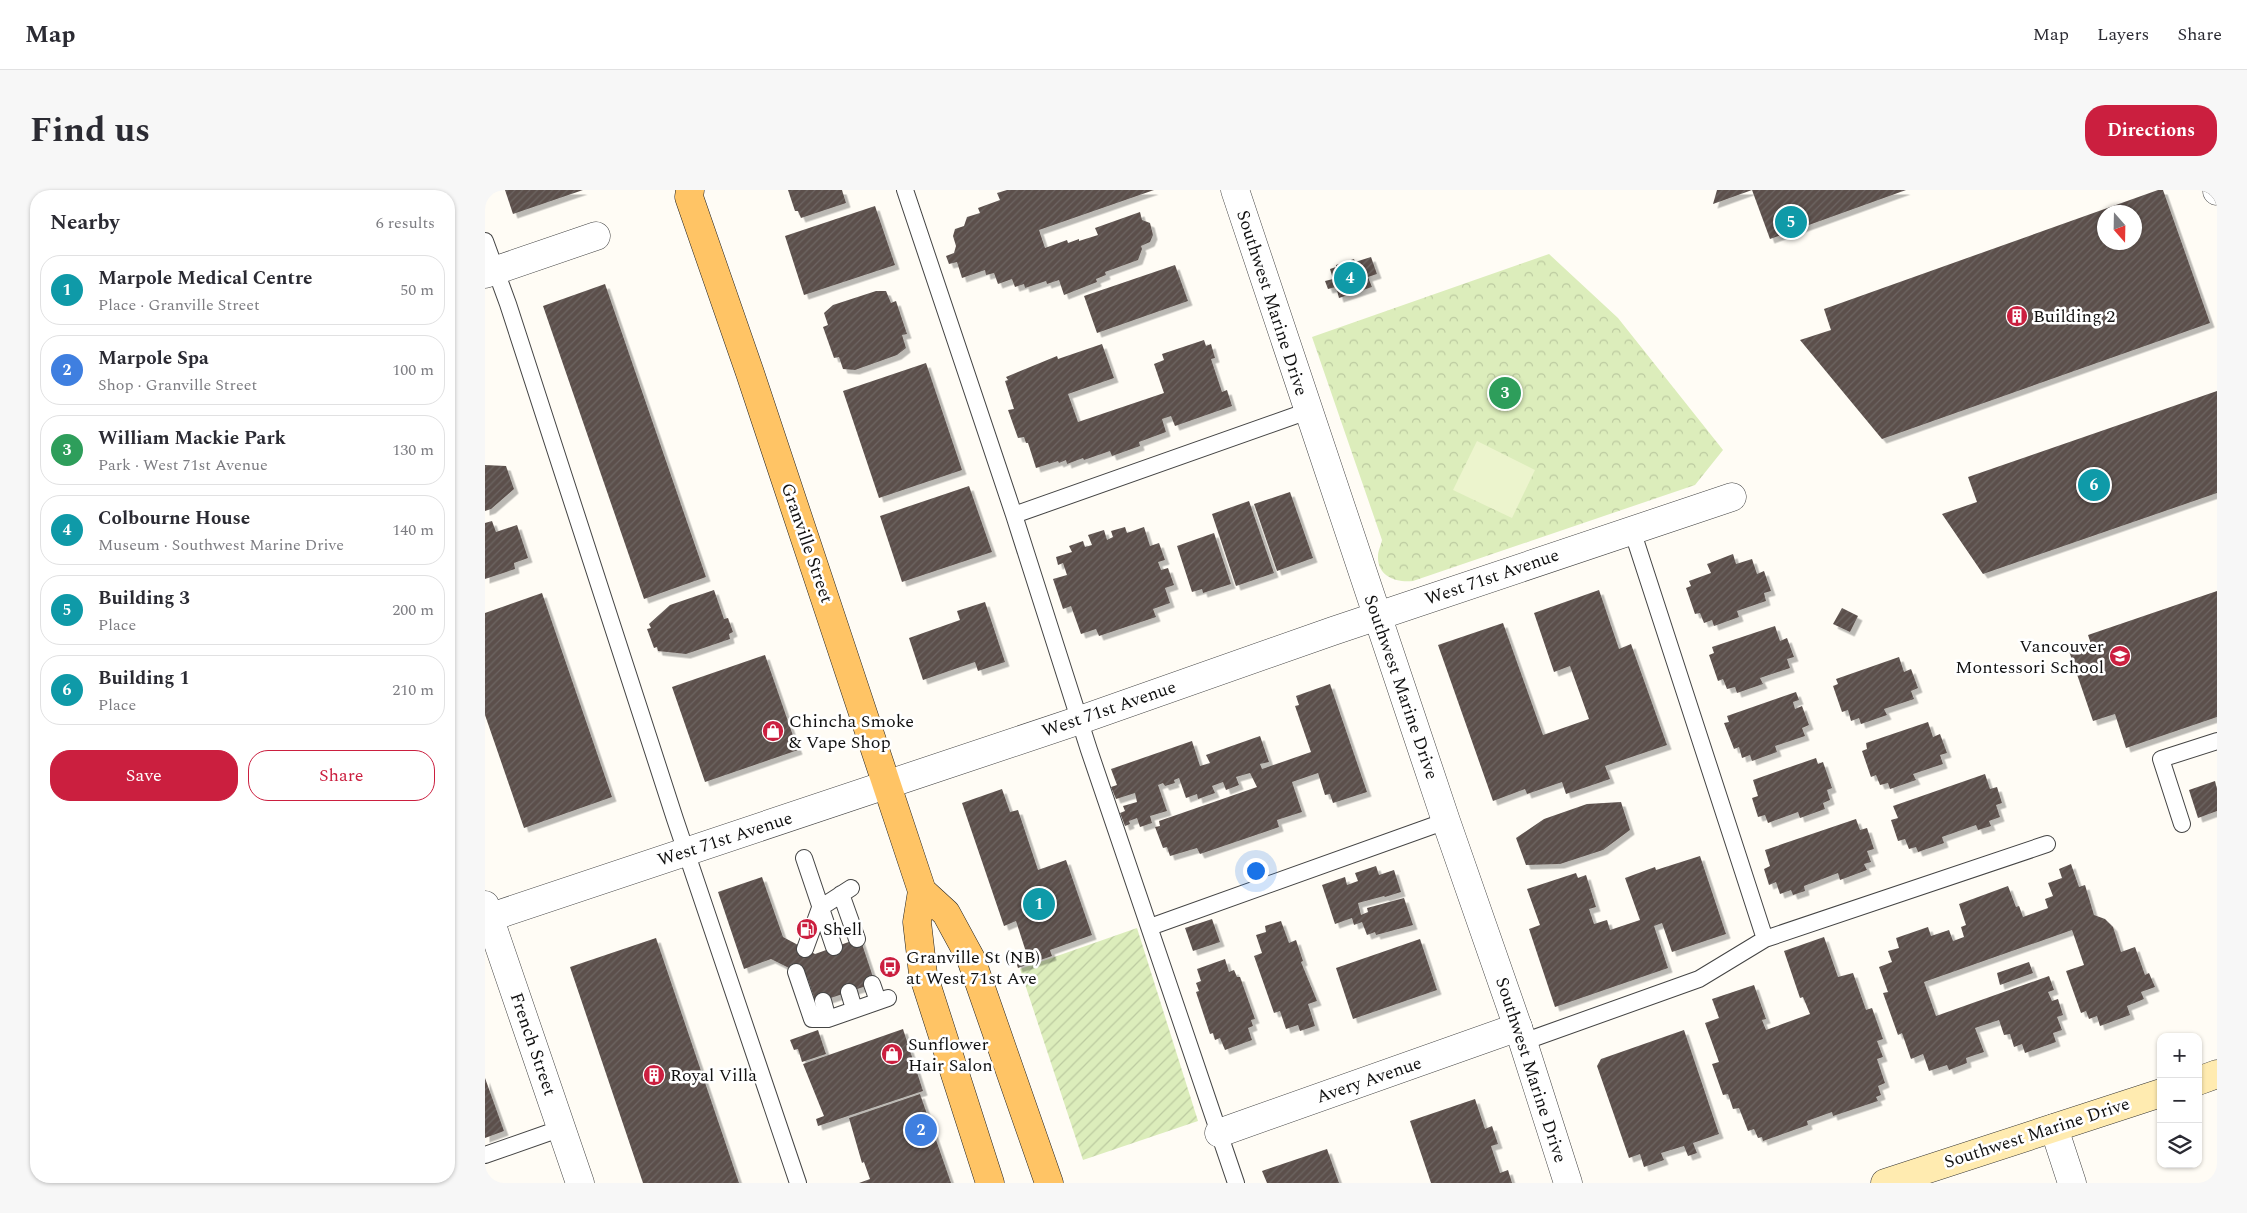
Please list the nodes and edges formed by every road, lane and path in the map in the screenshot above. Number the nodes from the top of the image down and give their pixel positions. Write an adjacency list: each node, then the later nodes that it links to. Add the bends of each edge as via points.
1 (905, 190): 9 (lane)
2 (1235, 190): 7 (street, Southwest Marine Drive)
3 (686, 192): 14 (main road, Granville Street)
4 (596, 236): 6 (street)
5 (485, 242): 6 (lane)
6 (490, 272): 18 (lane)
7 (1308, 411): 9 (lane); 11 (street, Southwest Marine Drive)
8 (1732, 496): 10 (street, West 71st Avenue)
9 (1014, 515): 12 (lane)
10 (1632, 530): 11 (street, West 71st Avenue); 25 (lane)
11 (1377, 616): 12 (street, West 71st Avenue); 15 (street, Southwest Marine Drive)
12 (1080, 720): 14 (street, West 71st Avenue); 23 (lane)
13 (2217, 741): 16 (lane, via 2161,760)
14 (888, 784): 18 (street, West 71st Avenue); 20 (main road, Granville Street)
15 (1446, 821): 23 (lane); 34 (street, Southwest Marine Drive)
16 (2182, 824)
17 (2047, 844): 25 (lane)
18 (687, 851): 22 (street, West 71st Avenue); 43 (lane)
19 (804, 858): 21 (lane)
20 (922, 891): 44 (main road, Granville Street, via 917,922 923,974); 45 (main road, Granville Street, via 946,913 971,959)
21 (820, 908): 24 (lane, via 846,891); 26 (lane); 27 (lane)
22 (487, 914): 38 (street, French Street)
23 (1150, 927): 40 (lane)
24 (857, 939)
25 (1765, 939): 34 (lane, via 1699,979)
26 (834, 947)
27 (805, 949)
28 (796, 972): 33 (lane, via 813,1019)
29 (872, 984): 32 (lane, via 883,1000)
30 (849, 992): 32 (lane)
31 (823, 1001): 33 (lane)
32 (855, 1009): 33 (lane)
33 (828, 1018)
34 (1521, 1034): 40 (street, Avery Avenue); 47 (street, Southwest Marine Drive)
35 (2217, 1074): 36 (main road)
36 (2202, 1080)
37 (2157, 1094): 39 (main road, Southwest Marine Drive)
38 (562, 1128): 41 (lane); 42 (street, French Street)
39 (2054, 1128): 48 (main road, Southwest Marine Drive); 49 (street)
40 (1219, 1133): 46 (lane)
41 (485, 1155)
42 (580, 1183)
43 (798, 1183)
44 (990, 1183)
45 (1049, 1183)
46 (1236, 1183)
47 (1568, 1183)
48 (1885, 1183)
49 (2072, 1183)

